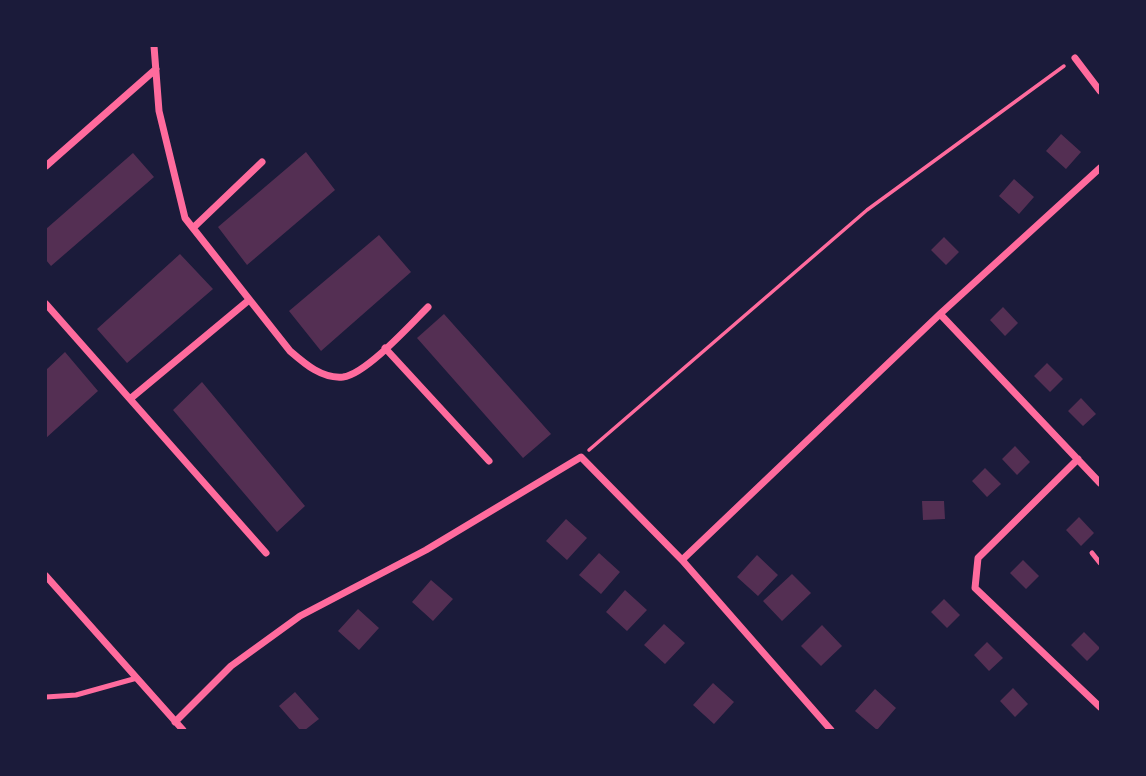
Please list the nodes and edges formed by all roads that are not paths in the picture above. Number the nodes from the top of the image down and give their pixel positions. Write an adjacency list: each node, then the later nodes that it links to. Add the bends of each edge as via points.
1 (154, 46): 3 (street)
2 (1075, 58): 4 (street)
3 (156, 69): 6 (street); 8 (street, via 159,111 185,218)
4 (1101, 90)
5 (262, 163): 8 (street)
6 (46, 166)
7 (1101, 168): 12 (street)
8 (193, 228): 9 (street)
9 (249, 300): 13 (street, via 290,351 309,368 327,375 344,377 365,368); 14 (street)
10 (46, 304): 14 (street)
11 (428, 307): 13 (street)
12 (940, 314): 15 (street); 20 (street)
13 (385, 348): 16 (street)
14 (130, 399): 18 (street)
15 (1078, 459): 17 (street); 25 (street, via 978,558 975,588)
16 (489, 461)
17 (1101, 483)
18 (265, 553)
19 (1092, 553): 21 (lane)
20 (682, 560): 26 (street, via 580,457 426,550 300,616 231,666); 28 (street)
21 (1101, 563)
22 (46, 576): 23 (street)
23 (137, 678): 24 (lane, via 76,695); 26 (street)
24 (46, 698)
25 (1101, 707)
26 (175, 722): 27 (street)
27 (183, 730)
28 (831, 730)

